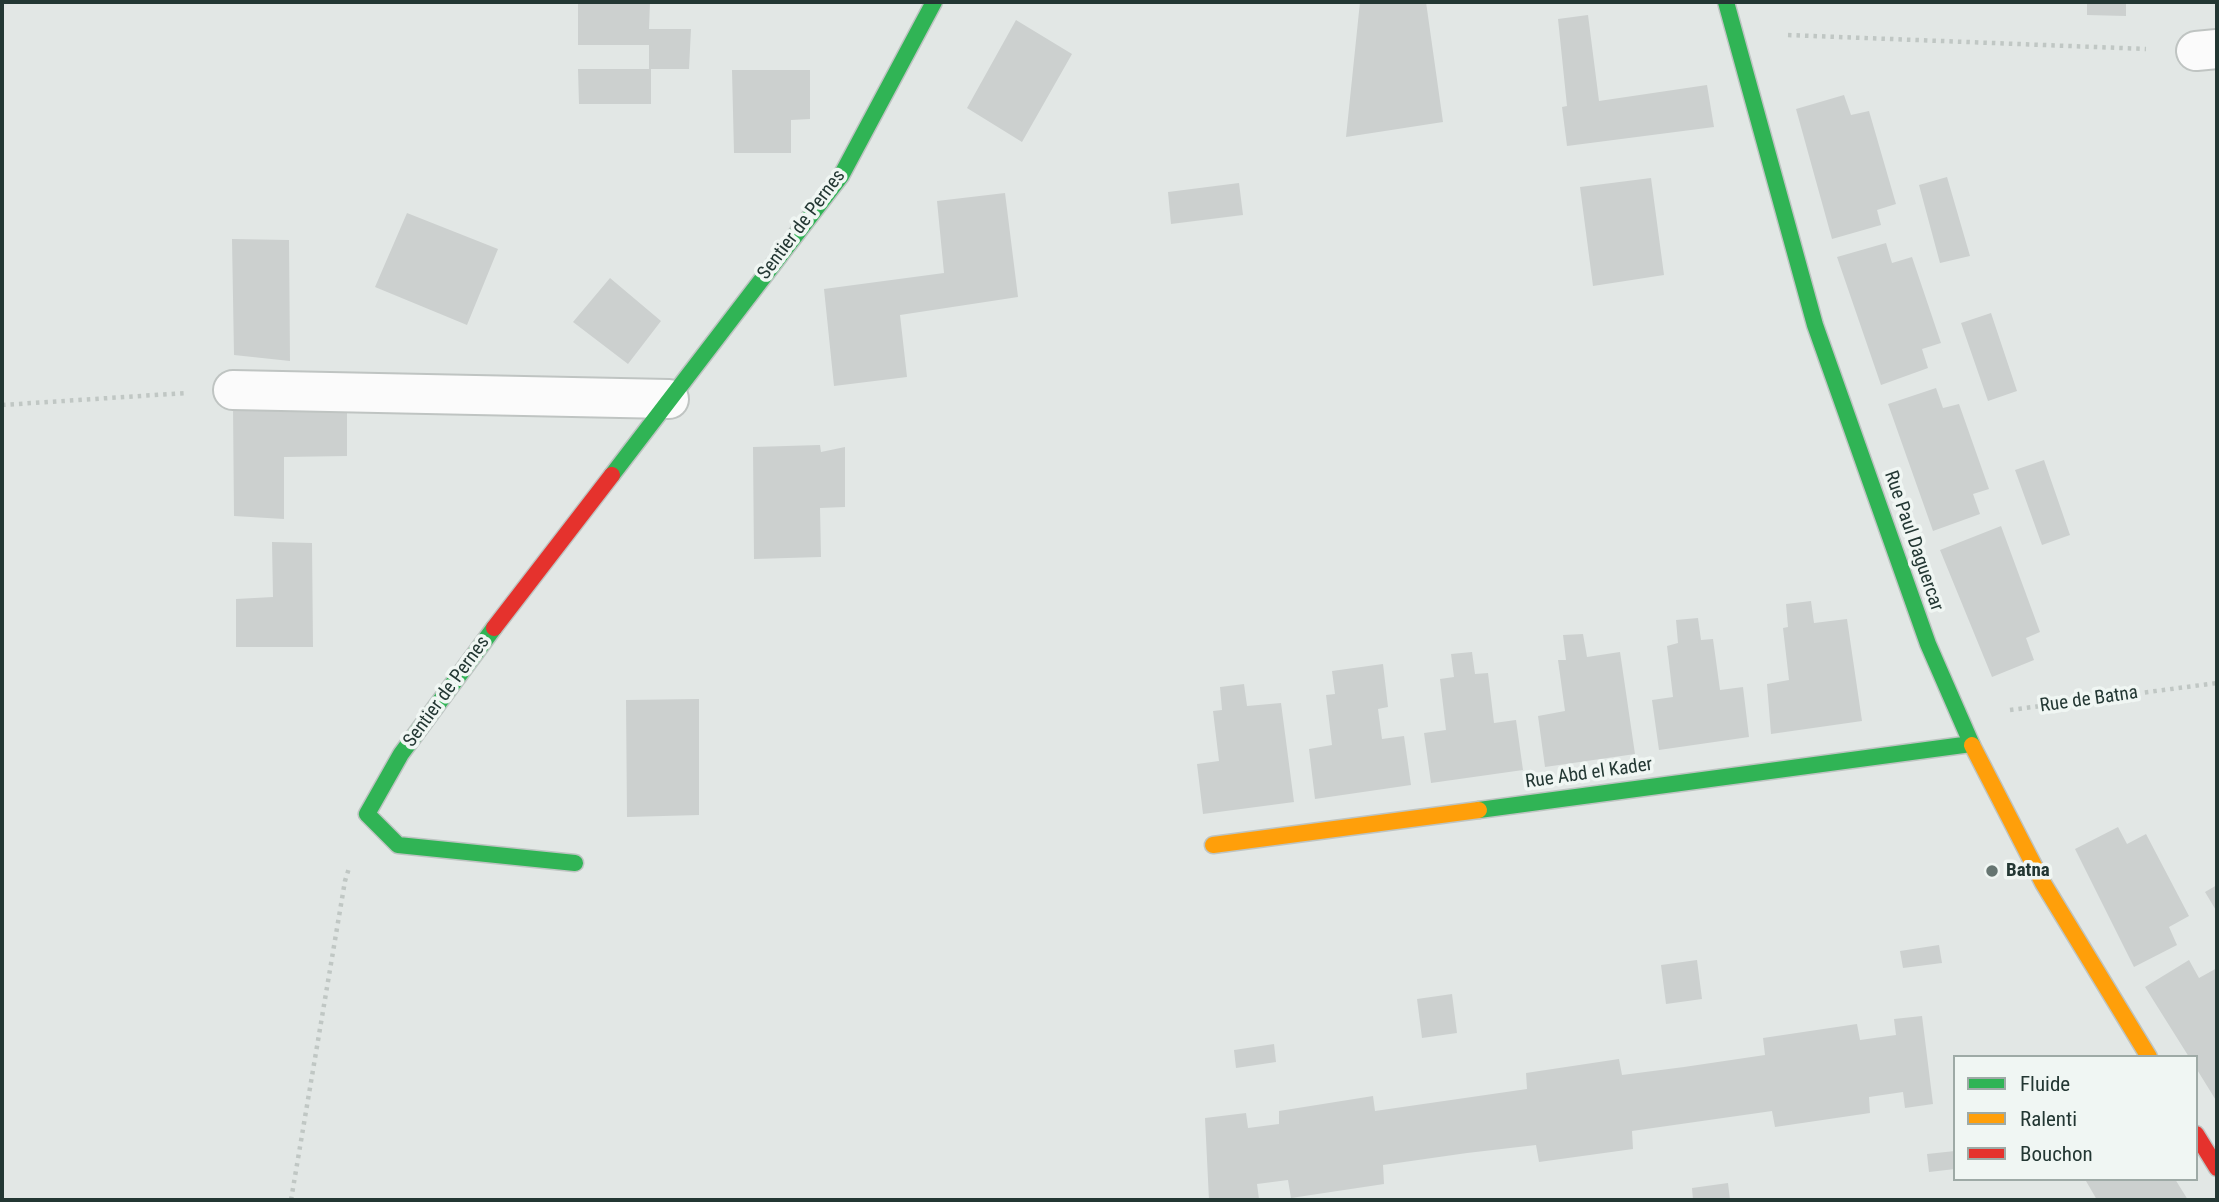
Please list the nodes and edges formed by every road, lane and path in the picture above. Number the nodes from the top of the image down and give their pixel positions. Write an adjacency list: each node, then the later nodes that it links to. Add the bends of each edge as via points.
1 (934, 2): 6 (street, Sentier de Pernes, via 841,176)
2 (1726, 2): 3 (street, Rue Paul Daguercar)
3 (1734, 33): 4 (path); 9 (street, Rue Paul Daguercar, via 1815,325 1928,644)
4 (2207, 50)
5 (233, 390): 6 (street); 7 (path)
6 (669, 399): 11 (street, Sentier de Pernes, via 401,754)
7 (2, 405)
8 (2217, 682): 9 (path, Rue de Batna, via 2009,710)
9 (1961, 722): 10 (street, Rue Paul Daguercar)
10 (1971, 744): 12 (street, Rue Abd el Kader); 14 (street, Rue Paul Daguercar, via 2043,883)
11 (367, 814): 13 (street, via 398,845); 17 (path, via 345,881)
12 (1213, 845)
13 (575, 863)
14 (2148, 1055)
15 (2198, 1137): 16 (street)
16 (2217, 1168)
17 (291, 1200)

